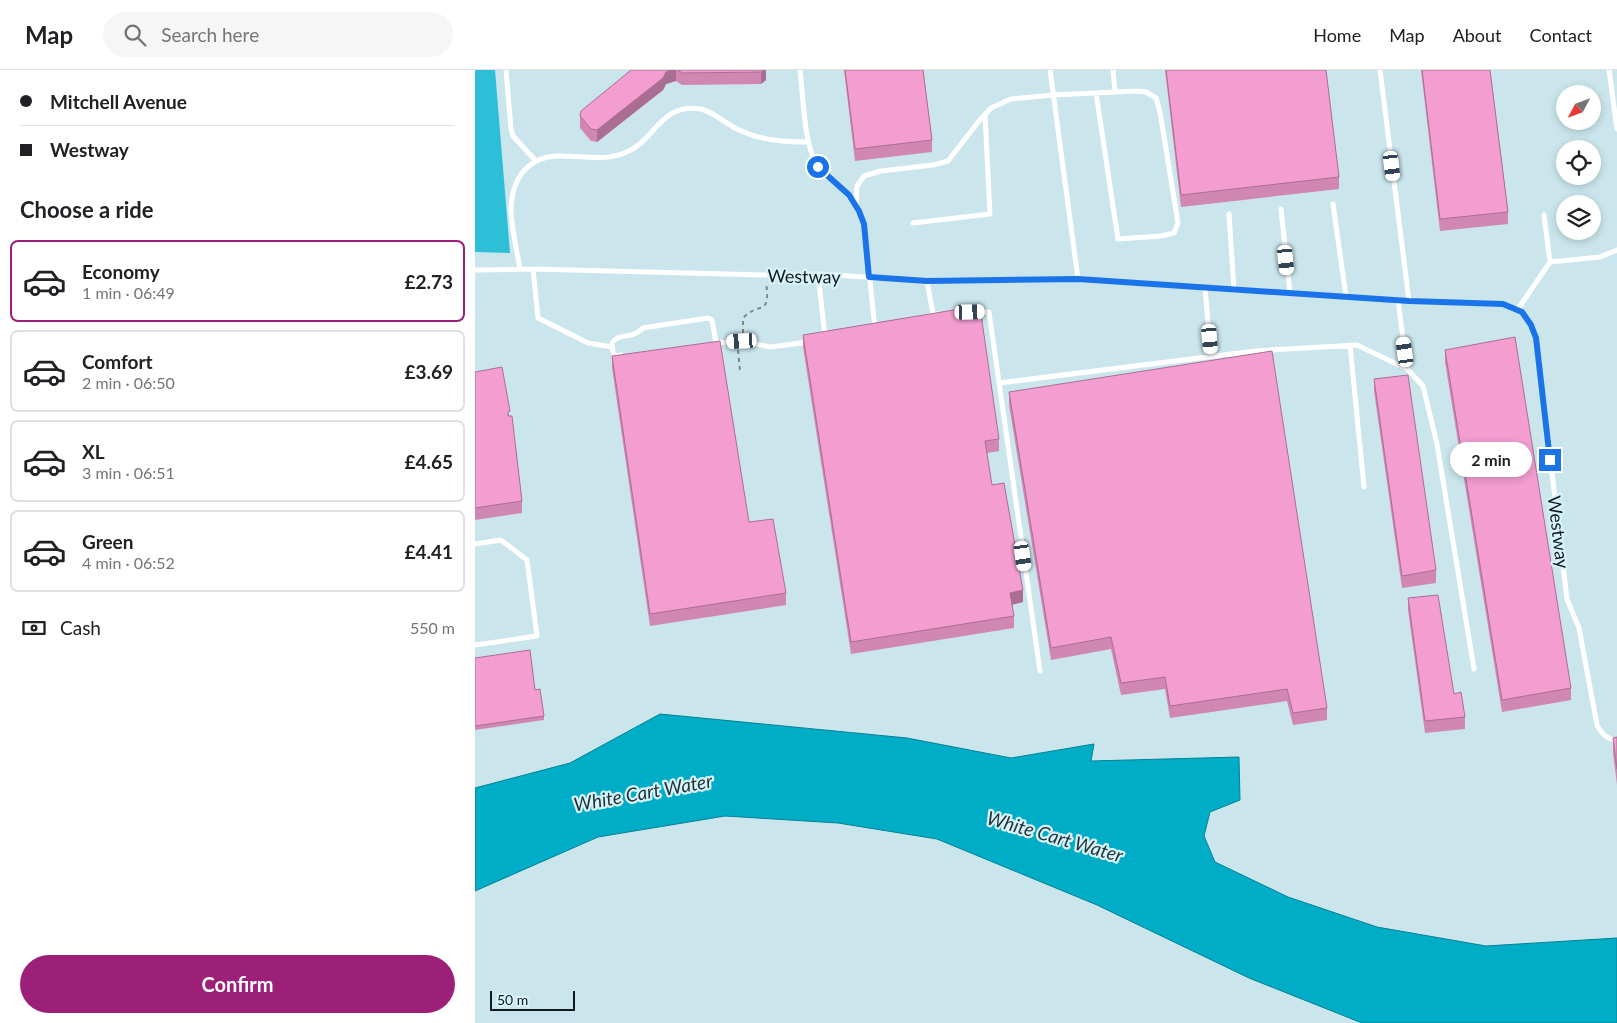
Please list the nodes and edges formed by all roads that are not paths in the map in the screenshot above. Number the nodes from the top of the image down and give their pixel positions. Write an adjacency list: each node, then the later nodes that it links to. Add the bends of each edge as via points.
1 (506, 70): 13 (lane, via 513,136)
2 (800, 70): 12 (lane)
3 (1050, 70): 9 (lane)
4 (1113, 70): 7 (lane)
5 (1380, 70): 34 (lane)
6 (1609, 70): 11 (lane)
7 (1115, 92): 8 (lane); 8 (lane, via 1146,92 1156,98 1179,223 1174,233 1118,239)
8 (1095, 93): 9 (lane)
9 (1053, 95): 10 (lane, via 1011,100 991,108); 27 (lane)
10 (985, 115): 15 (lane, via 948,161 881,170 863,176 857,186); 19 (lane, via 990,214)
11 (1617, 129)
12 (808, 142): 13 (lane, via 786,142 750,135 702,110 686,109 671,114 635,148 618,157 561,156); 15 (lane, via 818,167 849,195)
13 (536, 161): 22 (lane, via 516,182 511,209)
14 (1333, 204): 32 (lane)
15 (856, 206): 26 (lane, via 864,224)
16 (1281, 209): 31 (lane)
17 (1229, 214): 30 (lane)
18 (1544, 215): 21 (lane)
19 (913, 223)
20 (1617, 250): 21 (lane, via 1600,257)
21 (1550, 262): 35 (lane)
22 (520, 269): 23 (lane, Westway); 24 (lane, Westway)
23 (533, 269): 25 (lane, Westway); 44 (lane, via 538,318 588,343)
24 (475, 270)
25 (818, 274): 26 (lane, Westway); 41 (lane, via 828,339 770,347 742,341)
26 (869, 277): 28 (lane, Westway); 39 (lane)
27 (1078, 279): 28 (lane, Westway); 29 (lane, Westway)
28 (927, 281): 37 (lane, via 931,316)
29 (1205, 288): 30 (lane, Westway); 46 (lane)
30 (1234, 290): 31 (lane, Westway)
31 (1290, 293): 32 (lane, Westway)
32 (1346, 297): 33 (lane, Westway)
33 (1398, 300): 34 (lane, Westway); 47 (lane)
34 (1409, 301): 35 (lane, Westway, via 1503,304)
35 (1518, 310): 54 (lane, Westway, via 1531,325 1536,338 1567,599 1579,628 1597,725 1602,734)
36 (951, 313): 48 (lane, via 989,312)
37 (942, 314)
38 (883, 331): 39 (lane)
39 (875, 332): 40 (lane)
40 (867, 333)
41 (716, 343): 42 (lane); 44 (lane, via 712,320 708,318 643,328 636,335 615,339)
42 (707, 344)
43 (1350, 345): 46 (lane); 47 (lane, via 1357,345); 49 (lane)
44 (613, 347): 45 (lane, via 615,356)
45 (626, 355)
46 (1211, 356): 48 (lane)
47 (1407, 369): 52 (lane, via 1423,386 1437,444)
48 (999, 383): 53 (lane)
49 (1364, 487)
50 (475, 544): 51 (lane, via 501,540 527,560 537,636)
51 (475, 645)
52 (1475, 669)
53 (1040, 671)
54 (1617, 740)

